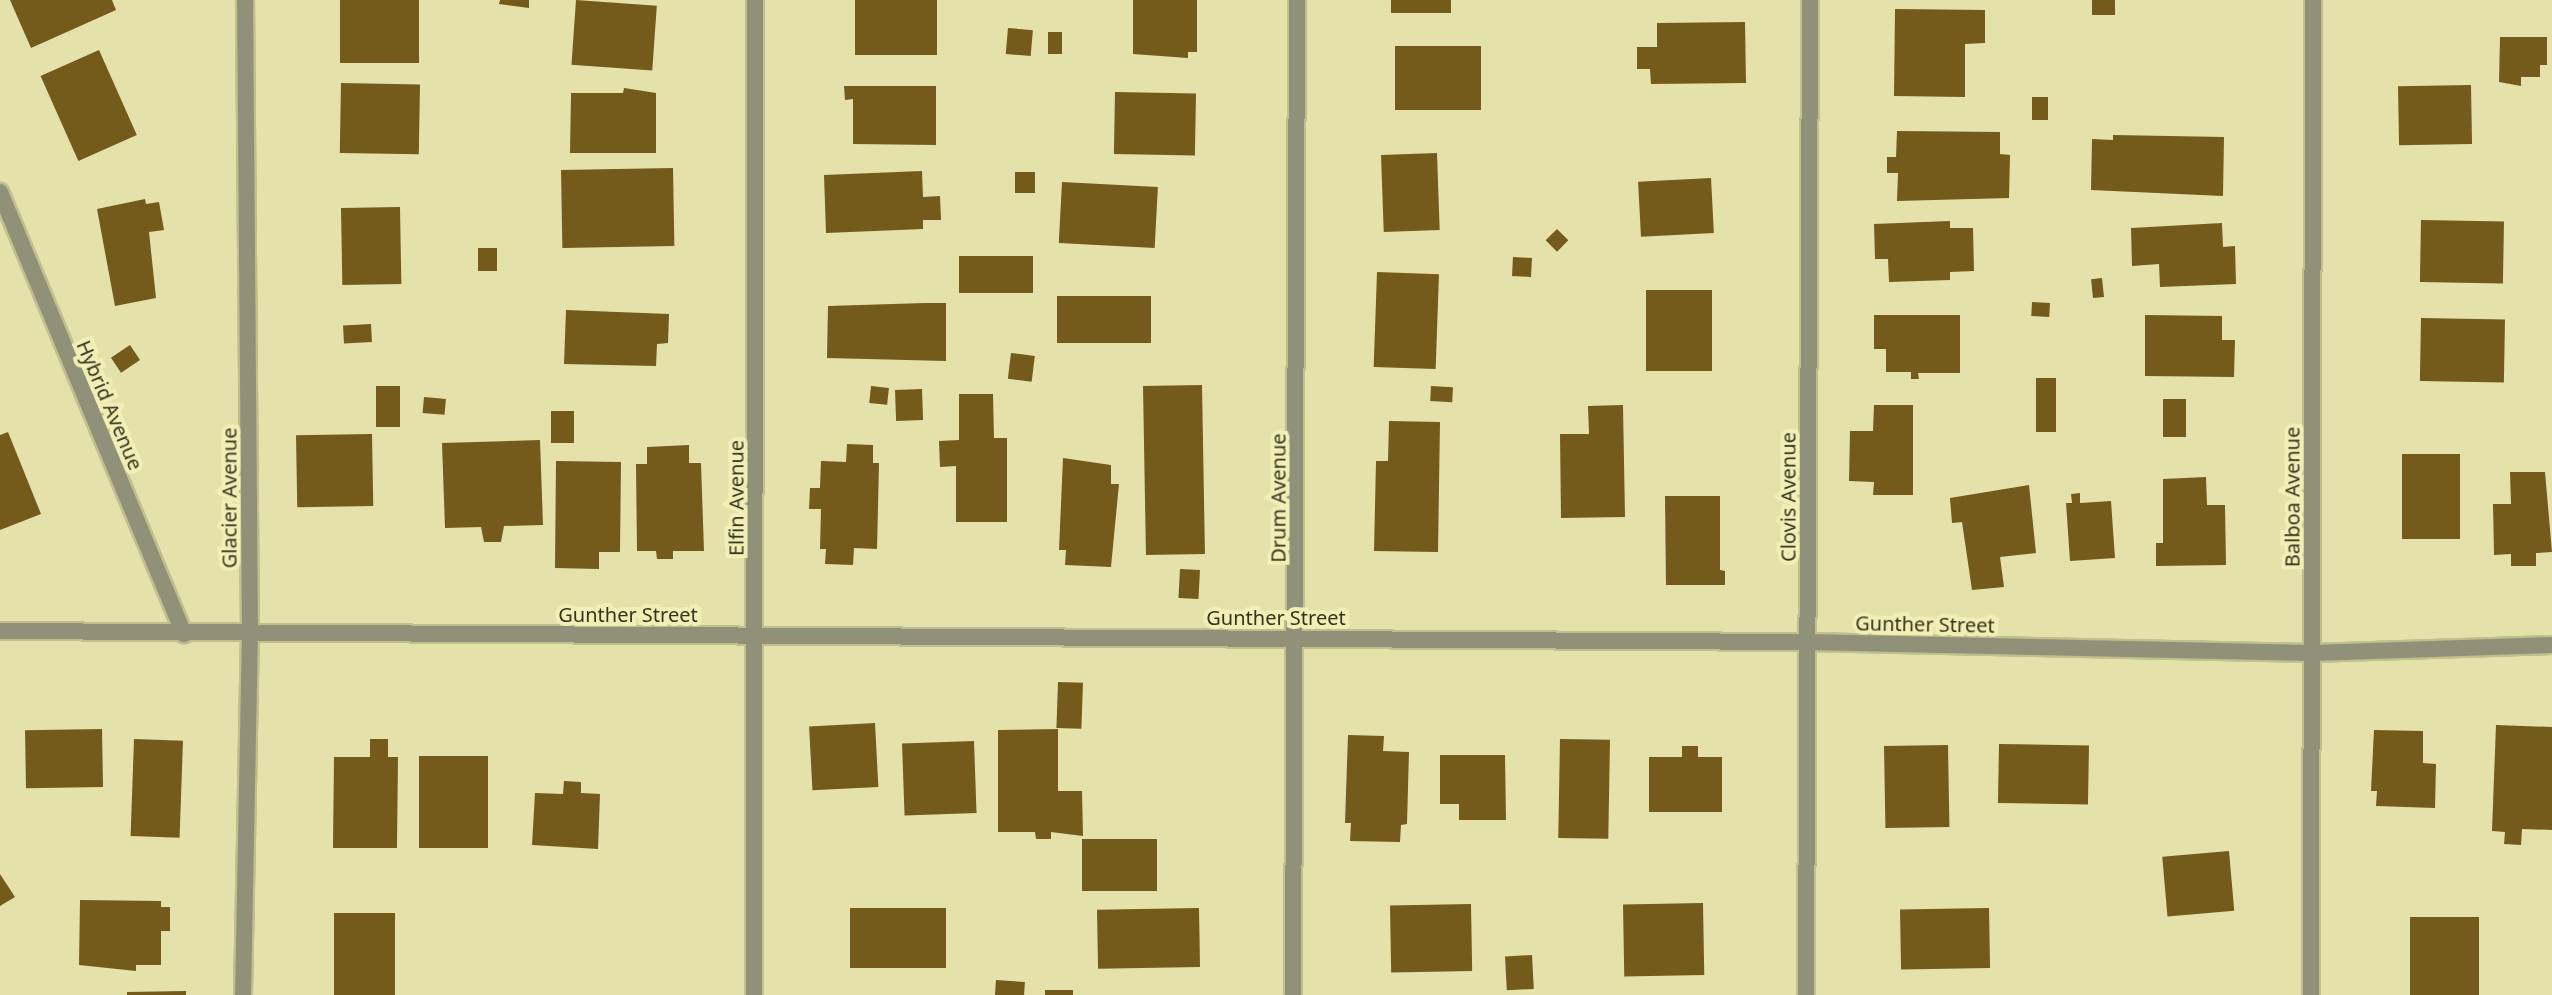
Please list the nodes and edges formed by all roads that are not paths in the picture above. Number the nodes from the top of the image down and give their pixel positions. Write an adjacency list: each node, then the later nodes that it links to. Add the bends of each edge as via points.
1 (245, 0): 10 (street, Glacier Avenue)
2 (755, 0): 8 (street, Elfin Avenue)
3 (1297, 0): 11 (street, Drum Avenue)
4 (1810, 0): 12 (street, Clovis Avenue)
5 (2313, 0): 14 (street, Balboa Avenue)
6 (0, 192): 9 (street, Hybrid Avenue)
7 (0, 631): 9 (street, Gunther Street)
8 (756, 633): 10 (street, Gunther Street); 11 (street, Gunther Street); 16 (street, Elfin Avenue)
9 (184, 634): 10 (street, Gunther Street)
10 (250, 634): 15 (street, Glacier Avenue)
11 (1298, 637): 12 (street, Gunther Street); 17 (street, Drum Avenue)
12 (1807, 642): 14 (street, Gunther Street); 18 (street, Clovis Avenue)
13 (2552, 645): 14 (street, Gunther Street)
14 (2312, 653): 19 (street, Balboa Avenue)
15 (243, 995)
16 (754, 995)
17 (1293, 995)
18 (1806, 995)
19 (2311, 995)

